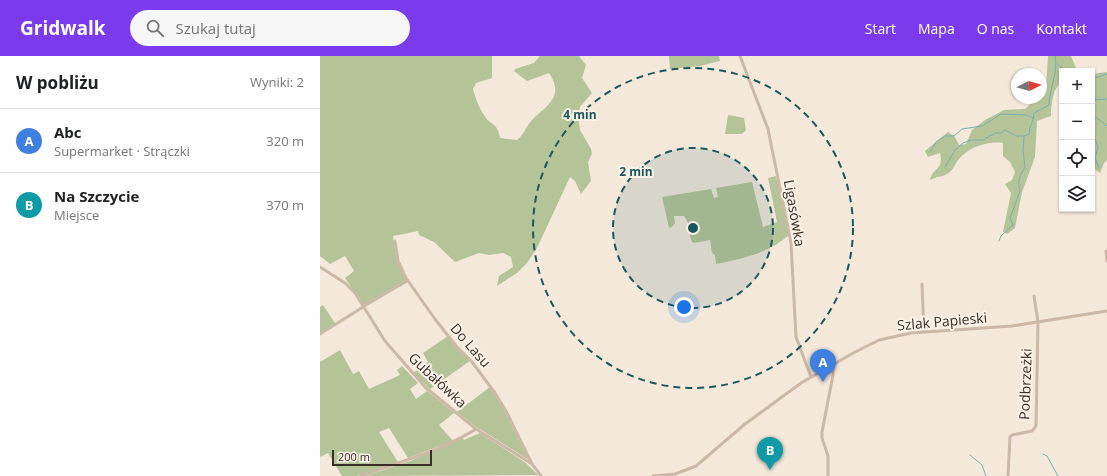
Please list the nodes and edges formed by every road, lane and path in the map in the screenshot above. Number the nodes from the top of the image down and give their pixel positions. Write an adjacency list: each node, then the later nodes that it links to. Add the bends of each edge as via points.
1 (740, 56): 15 (street, Ligasówka, via 768,129 790,237 796,337)
2 (395, 241): 6 (street, Do Lasu, via 398,261)
3 (1106, 251): 4 (street)
4 (1107, 262)
5 (320, 267): 9 (street, Gubałówka, via 345,283)
6 (407, 280): 9 (street); 17 (street, Do Lasu, via 456,346 492,387)
7 (922, 284): 12 (street)
8 (1034, 296): 11 (street)
9 (363, 307): 13 (street); 16 (street, Gubałówka, via 385,341 412,374)
10 (1107, 311): 11 (street, Szlak Papieski)
11 (1038, 322): 12 (street, Szlak Papieski); 22 (street, Podbrzeżki, via 1036,426 1032,431 1010,437)
12 (924, 332): 14 (street, Szlak Papieski, via 879,340)
13 (320, 334)
14 (833, 364): 15 (street, Szlak Papieski); 21 (street, via 822,432 828,456)
15 (811, 377): 20 (street, Szlak Papieski, via 745,424 696,466 675,474)
16 (476, 429): 17 (street, Gubałówka); 18 (street, via 414,458)
17 (532, 464): 19 (street, Gubałówka)
18 (361, 476)
19 (541, 476)
20 (653, 476)
21 (828, 476)
22 (1008, 476)

